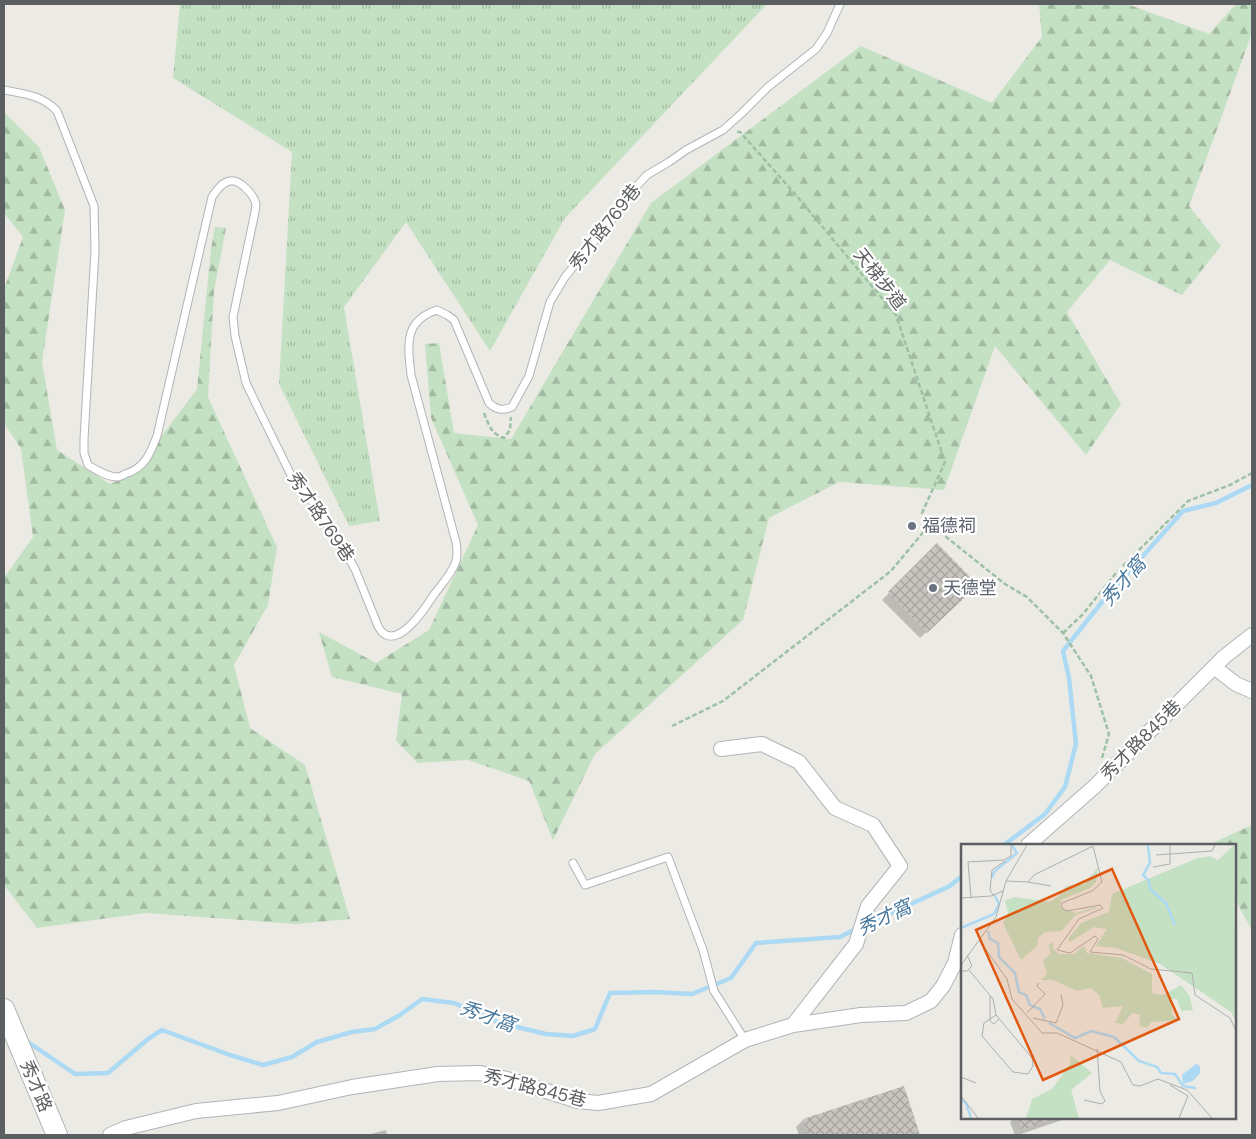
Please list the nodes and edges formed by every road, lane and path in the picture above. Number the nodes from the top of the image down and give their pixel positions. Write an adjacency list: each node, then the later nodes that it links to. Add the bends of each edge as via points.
1 (840, 4): 3 (lane, 秀才路769巷, via 828,33 816,49 768,87)
2 (4, 90): 3 (lane, 秀才路769巷, via 41,99 57,111 94,206 95,251 84,439 88,465 118,477 139,468 149,455 157,436 212,197 225,183 230,180 236,182 245,187 256,204 233,316 246,383 291,475 338,539 355,569 378,626 388,636 404,631 417,620 451,572 458,551 411,375 408,350 414,326 428,313 437,310 447,314 454,320 489,403 501,410 512,407 529,376 550,302 565,276 647,175)
3 (723, 130): 5 (path, 天梯步道, via 740,132 896,315 945,462 922,513)
4 (1252, 473): 6 (path, via 1188,501 1116,573)
5 (930, 524): 6 (path, via 1005,584 1027,597); 10 (path, via 884,576 723,702)
6 (1063, 633): 12 (path, via 1091,676 1109,734)
7 (1252, 634): 8 (street, 秀才路845巷)
8 (1214, 667): 9 (street, via 1236,684); 13 (street, 秀才路845巷, via 1094,787)
9 (1252, 691)
10 (672, 726)
11 (721, 749): 17 (street, via 762,744 799,762 836,808 873,825 900,866 868,906 856,944)
12 (1102, 760)
13 (1029, 844)
14 (573, 863): 18 (lane, via 586,885 668,857 703,950 714,991)
15 (961, 939): 17 (street, 秀才路845巷, via 955,963 944,986 931,1001 906,1013)
16 (4, 1010): 19 (main road, 秀才路)
17 (793, 1024): 18 (street, 秀才路845巷)
18 (745, 1040): 20 (street, 秀才路845巷, via 651,1094 598,1103 578,1101 480,1073 438,1074 352,1087 278,1103 196,1111)
19 (57, 1135)
20 (110, 1135)

